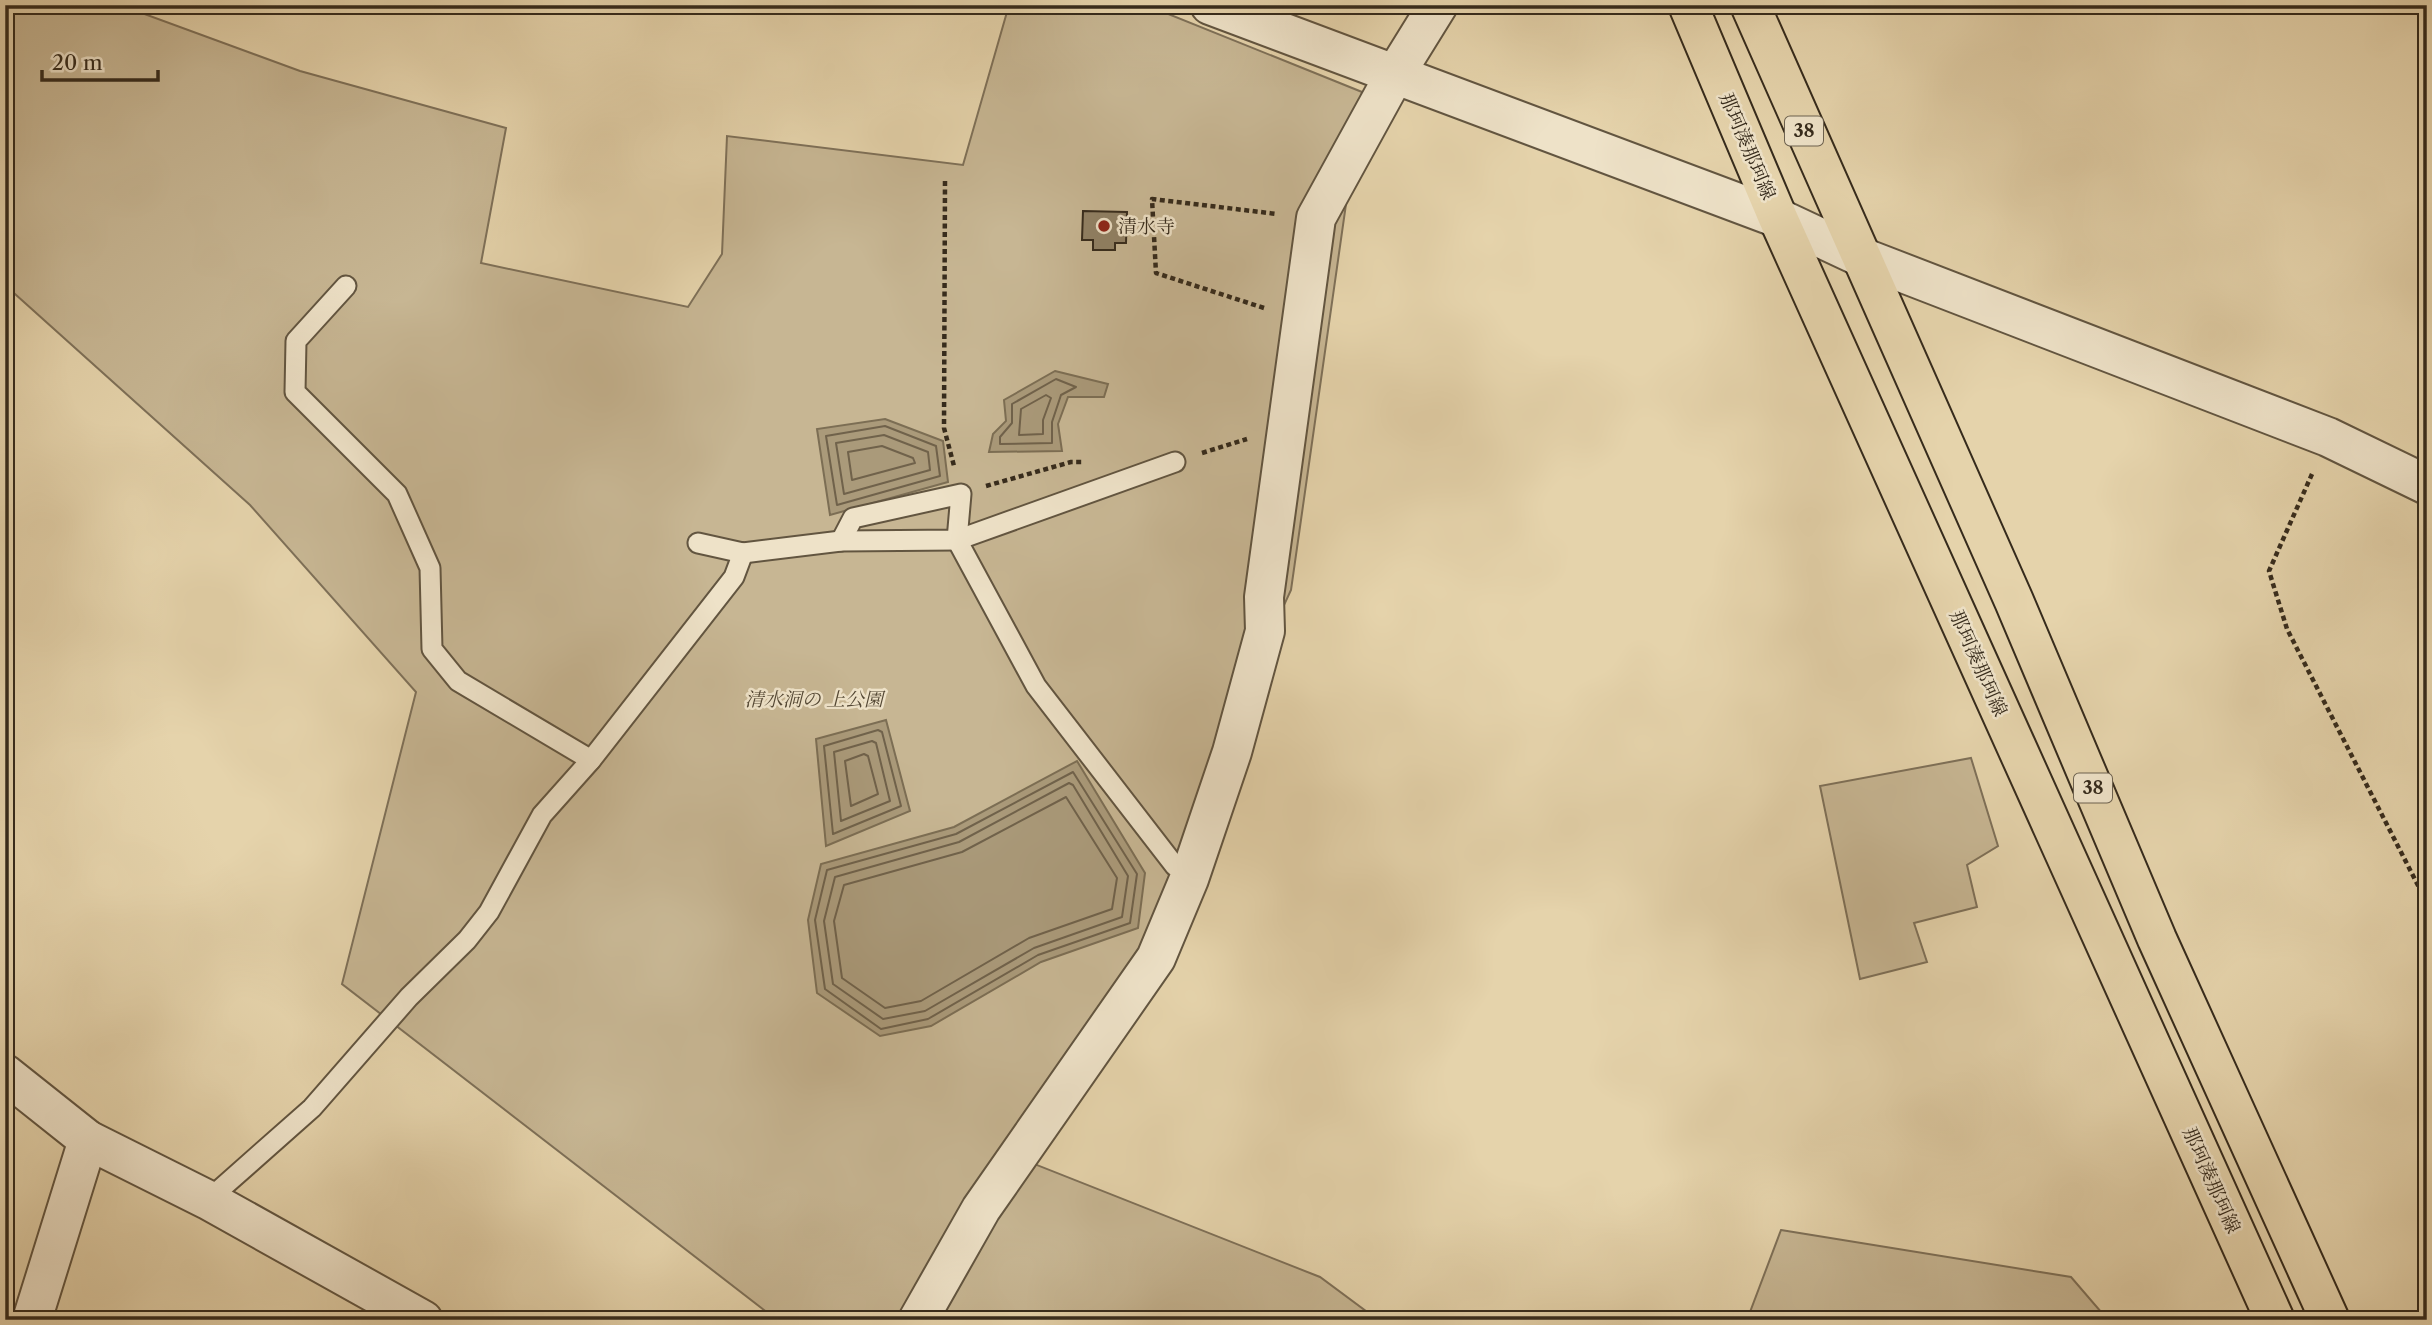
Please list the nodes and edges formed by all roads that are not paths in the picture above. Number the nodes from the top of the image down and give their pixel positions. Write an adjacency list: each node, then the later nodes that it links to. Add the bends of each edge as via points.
1 (1210, 5): 5 (street)
2 (1438, 5): 5 (street)
3 (1688, 5): 6 (main road, 那珂湊那珂線)
4 (1750, 5): 7 (main road, 38)
5 (1394, 76): 6 (street); 22 (street, via 1316,218 1264,597 1265,631 1232,752 1189,879 1156,958 981,1209)
6 (1778, 218): 7 (street); 23 (main road, 那珂湊那珂線)
7 (1859, 256): 10 (street, via 2328,437); 24 (main road, 38, via 2014,601 2157,939)
8 (346, 286): 15 (lane, via 296,341 295,392 397,494 430,568 432,649 458,681)
9 (1175, 462): 11 (lane)
10 (2427, 485)
11 (957, 540): 12 (lane); 12 (lane, via 961,494 853,518); 16 (lane, via 1036,686)
12 (841, 541): 14 (lane)
13 (698, 543): 14 (lane)
14 (743, 553): 15 (lane, via 734,577)
15 (591, 760): 19 (lane, via 542,815 489,912 467,940 409,997 312,1108)
16 (1175, 866)
17 (5, 1074): 18 (street)
18 (88, 1140): 19 (street); 20 (street)
19 (208, 1200): 21 (street)
20 (32, 1320)
21 (423, 1320)
22 (918, 1320)
23 (2275, 1320)
24 (2330, 1320)

